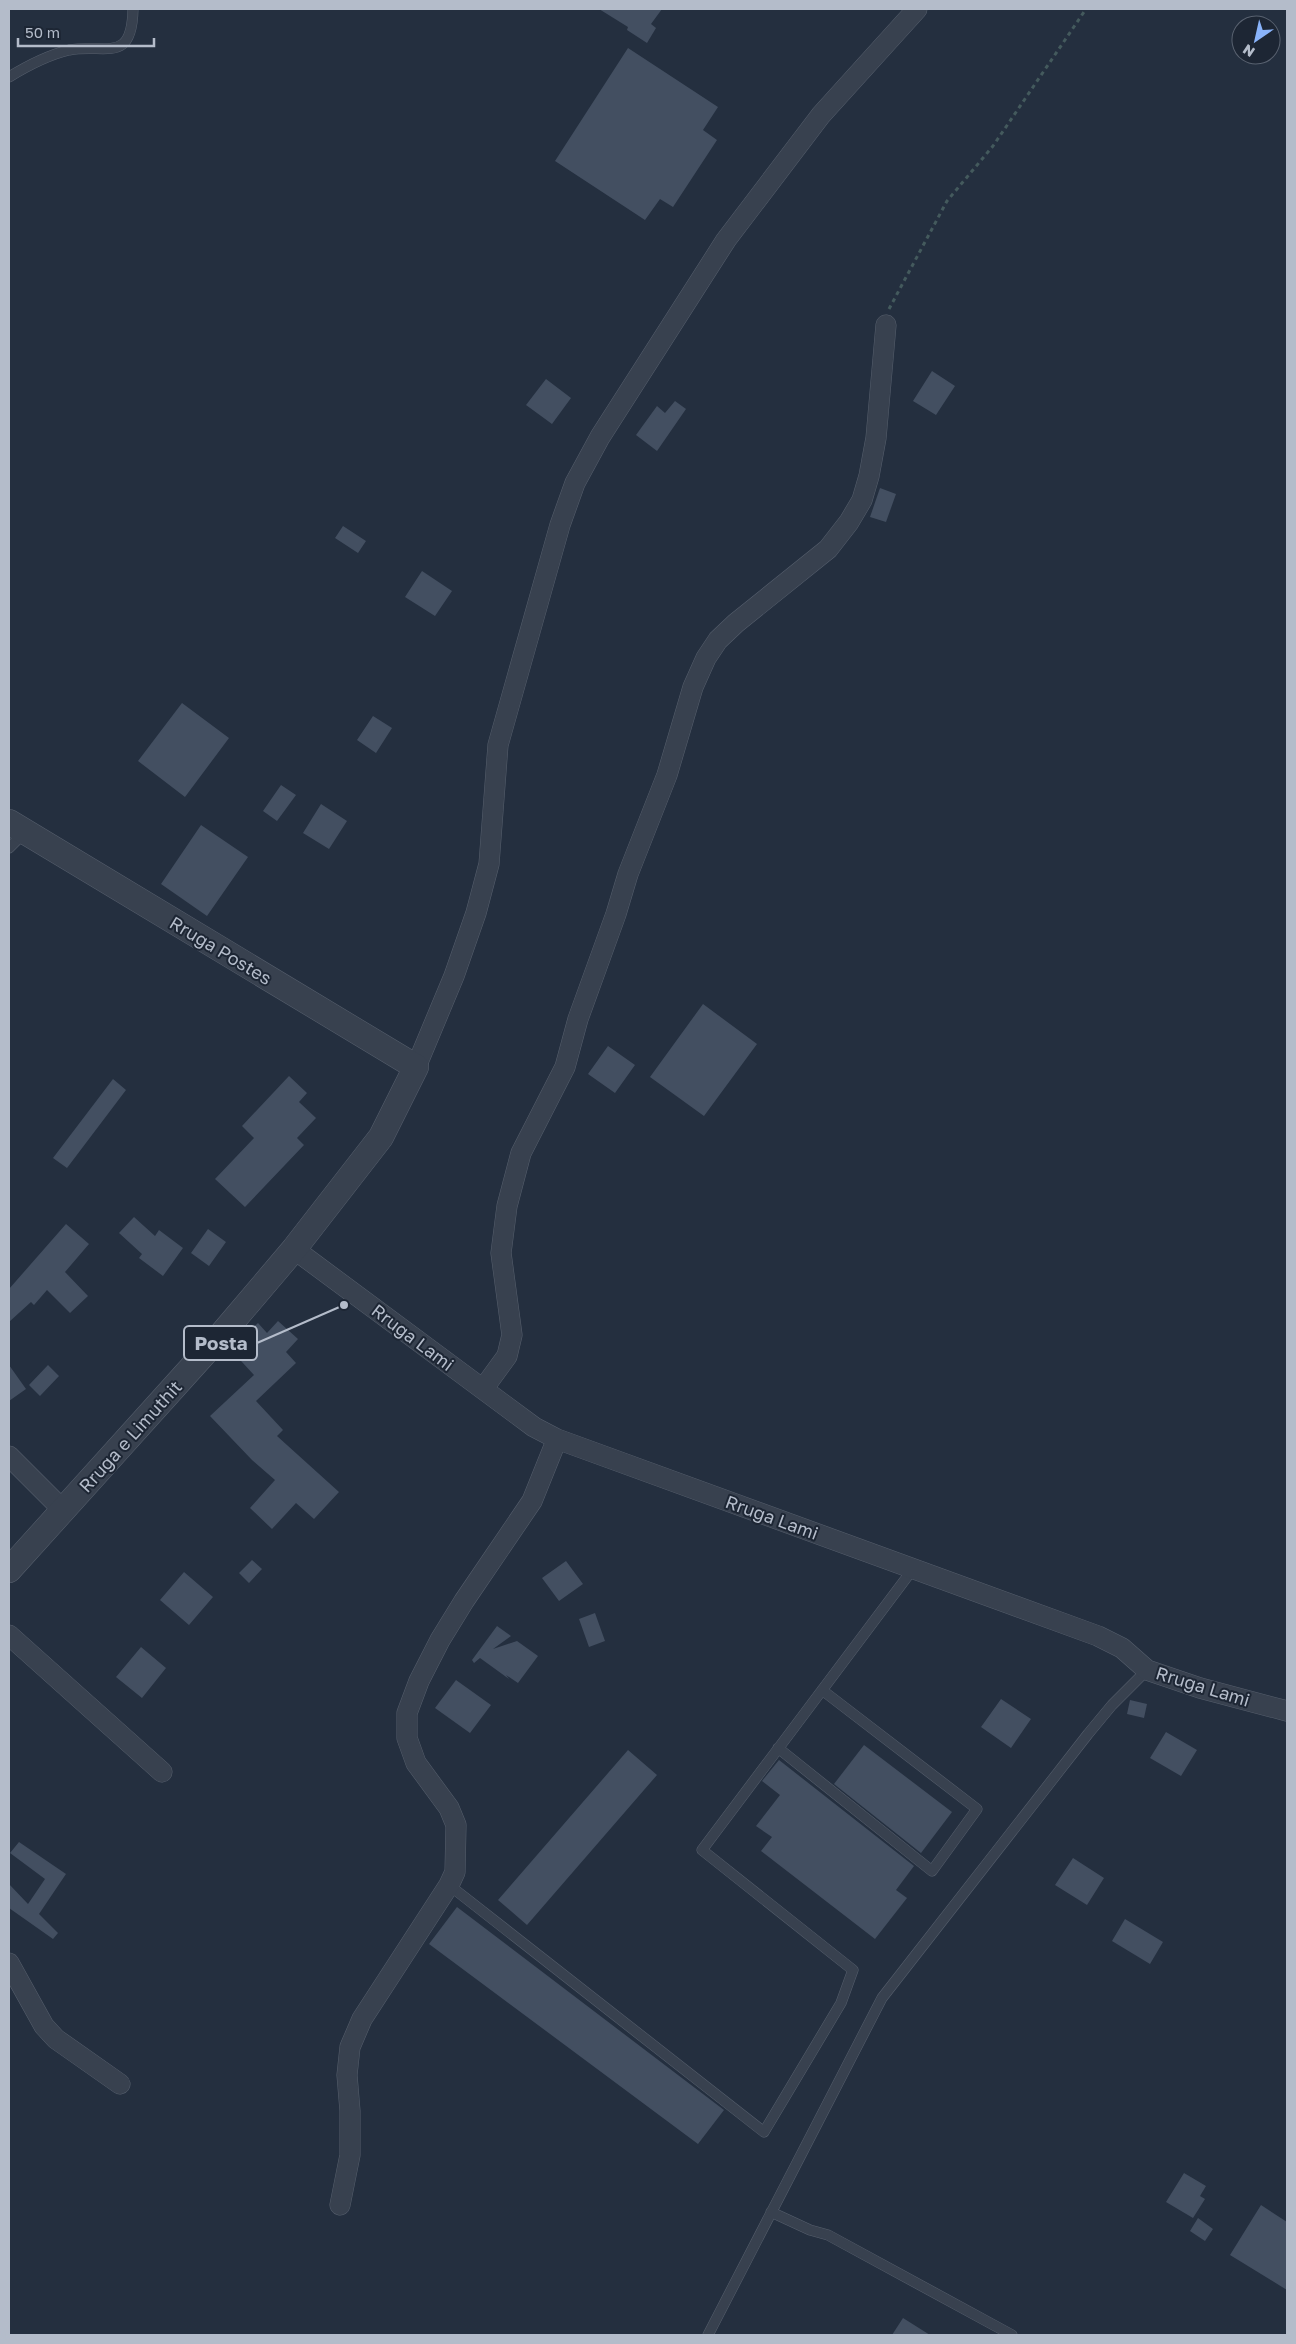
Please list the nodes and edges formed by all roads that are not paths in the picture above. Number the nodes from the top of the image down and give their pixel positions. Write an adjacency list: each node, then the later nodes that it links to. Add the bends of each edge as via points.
1 (133, 9): 3 (lane, via 132,31 123,44 112,50 70,50 45,58)
2 (917, 9): 6 (street, via 821,115 726,240 600,437 575,483 560,525 498,744 489,864 476,913)
3 (9, 77)
4 (886, 325): 8 (street, via 876,438 862,500 828,549 718,640 693,688 667,775 628,874 564,1067 521,1153 507,1206 502,1253 512,1335 507,1356)
5 (14, 834): 6 (street, Rruga Postes)
6 (416, 1067): 7 (street, Rruga e Limuthit, via 381,1137)
7 (294, 1249): 8 (street, Rruga Lami); 11 (street, Rruga e Limuthit)
8 (483, 1388): 9 (street, Rruga Lami, via 534,1427)
9 (558, 1439): 12 (street, Rruga Lami); 20 (street, via 532,1501 440,1640 407,1713 407,1738 416,1763 449,1808 456,1825 455,1872)
10 (9, 1456): 11 (street)
11 (64, 1510): 13 (street, Rruga e Limuthit)
12 (913, 1569): 15 (street, Rruga Lami, via 1098,1636 1122,1648); 16 (lane)
13 (9, 1570)
14 (9, 1636): 19 (street)
15 (1142, 1666): 17 (street, Rruga Lami, via 1200,1688); 24 (lane, via 882,1998)
16 (822, 1690): 18 (lane); 18 (lane, via 977,1809 932,1870)
17 (1287, 1711)
18 (778, 1748): 20 (lane, via 702,1850 854,1970 841,2003 764,2132)
19 (162, 1772)
20 (449, 1885): 23 (street, via 362,2019 350,2047 347,2075 350,2155)
21 (9, 1963): 22 (street, via 44,2026 56,2039)
22 (120, 2084)
23 (340, 2205)
24 (771, 2212): 25 (lane); 26 (lane, via 828,2235)
25 (708, 2335)
26 (1012, 2335)

